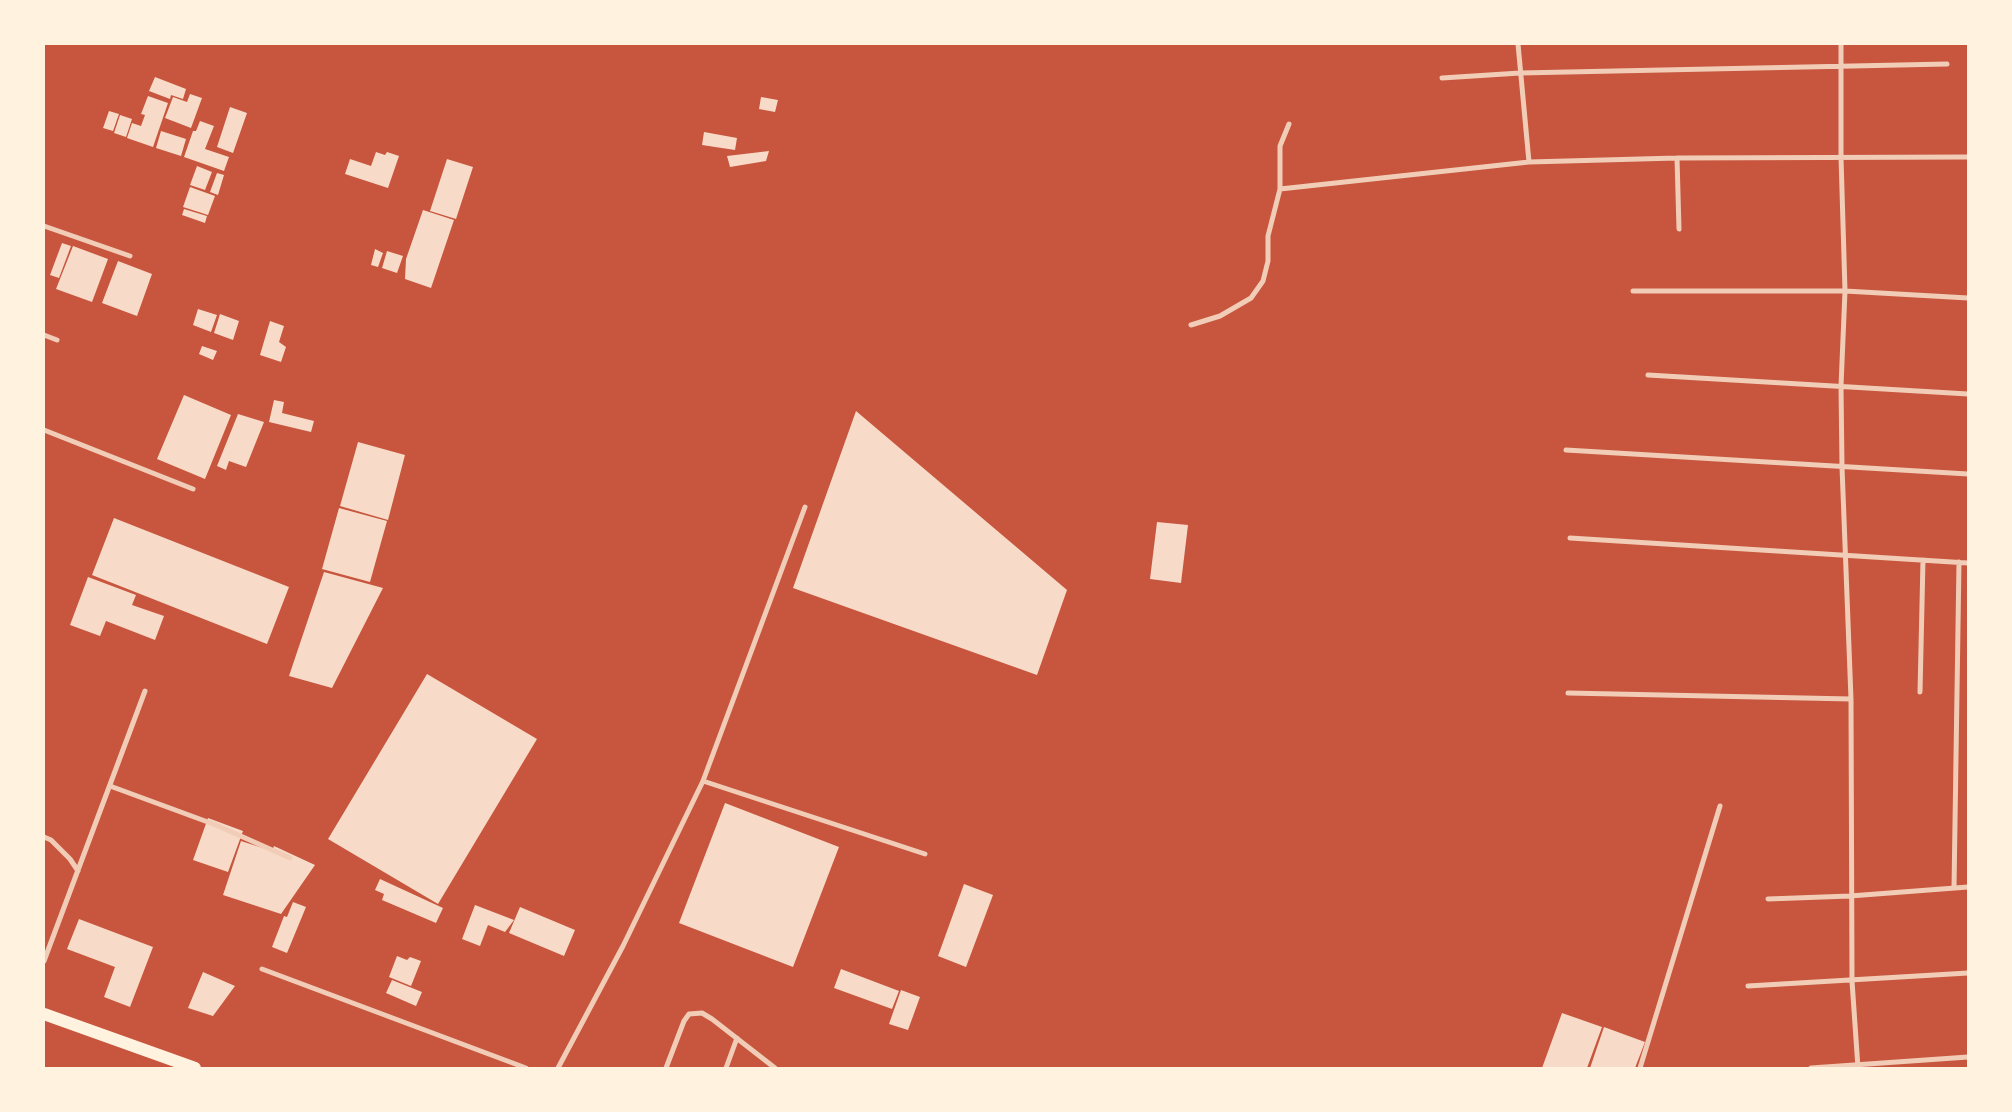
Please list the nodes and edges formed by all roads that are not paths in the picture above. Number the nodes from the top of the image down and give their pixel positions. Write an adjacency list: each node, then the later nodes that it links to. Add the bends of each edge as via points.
1 (1518, 44): 5 (street)
2 (1841, 44): 4 (street)
3 (1947, 64): 4 (street)
4 (1841, 67): 5 (street); 10 (street)
5 (1520, 73): 6 (street); 11 (street)
6 (1442, 78)
7 (1289, 124): 12 (street, via 1280,146)
8 (1968, 156): 10 (street)
9 (1677, 158): 10 (street); 11 (street); 14 (street)
10 (1841, 158): 17 (street)
11 (1529, 162): 12 (street)
12 (1280, 189): 19 (street, via 1268,236 1268,261 1263,280 1251,298 1220,316)
13 (44, 226): 15 (street)
14 (1679, 229)
15 (130, 256)
16 (1633, 291): 17 (street)
17 (1845, 291): 18 (street); 23 (street)
18 (1968, 298)
19 (1191, 325)
20 (44, 335): 21 (street)
21 (58, 340)
22 (1648, 375): 23 (street)
23 (1841, 386): 24 (street); 27 (street)
24 (1968, 394)
25 (44, 430): 29 (street)
26 (1566, 450): 27 (street)
27 (1842, 466): 28 (street); 32 (street)
28 (1968, 474)
29 (193, 489)
30 (805, 507): 40 (street)
31 (1570, 538): 32 (street)
32 (1845, 555): 33 (street); 39 (street)
33 (1924, 560): 34 (street); 37 (street)
34 (1959, 562): 35 (street); 48 (street)
35 (1968, 563)
36 (145, 691): 41 (street)
37 (1920, 692)
38 (1568, 693): 39 (street)
39 (1851, 699): 49 (street)
40 (703, 781): 44 (street); 62 (street, via 623,946)
41 (110, 786): 45 (street, via 216,825); 46 (street)
42 (1720, 806): 66 (street)
43 (44, 837): 46 (street, via 51,840)
44 (924, 854)
45 (290, 858)
46 (78, 871): 51 (street)
47 (1968, 887): 48 (street)
48 (1954, 888): 49 (street)
49 (1850, 896): 50 (street); 54 (street)
50 (1768, 899)
51 (44, 961)
52 (262, 969): 61 (street)
53 (1968, 973): 54 (street)
54 (1852, 980): 55 (street); 59 (street)
55 (1748, 986)
56 (44, 1014): 60 (main road)
57 (737, 1038): 63 (street, via 702,1013 689,1014); 64 (street); 65 (street)
58 (1968, 1057): 59 (street)
59 (1858, 1067): 67 (street)
60 (195, 1068)
61 (526, 1068)
62 (558, 1068)
63 (666, 1068)
64 (726, 1068)
65 (775, 1068)
66 (1640, 1068)
67 (1811, 1068)

